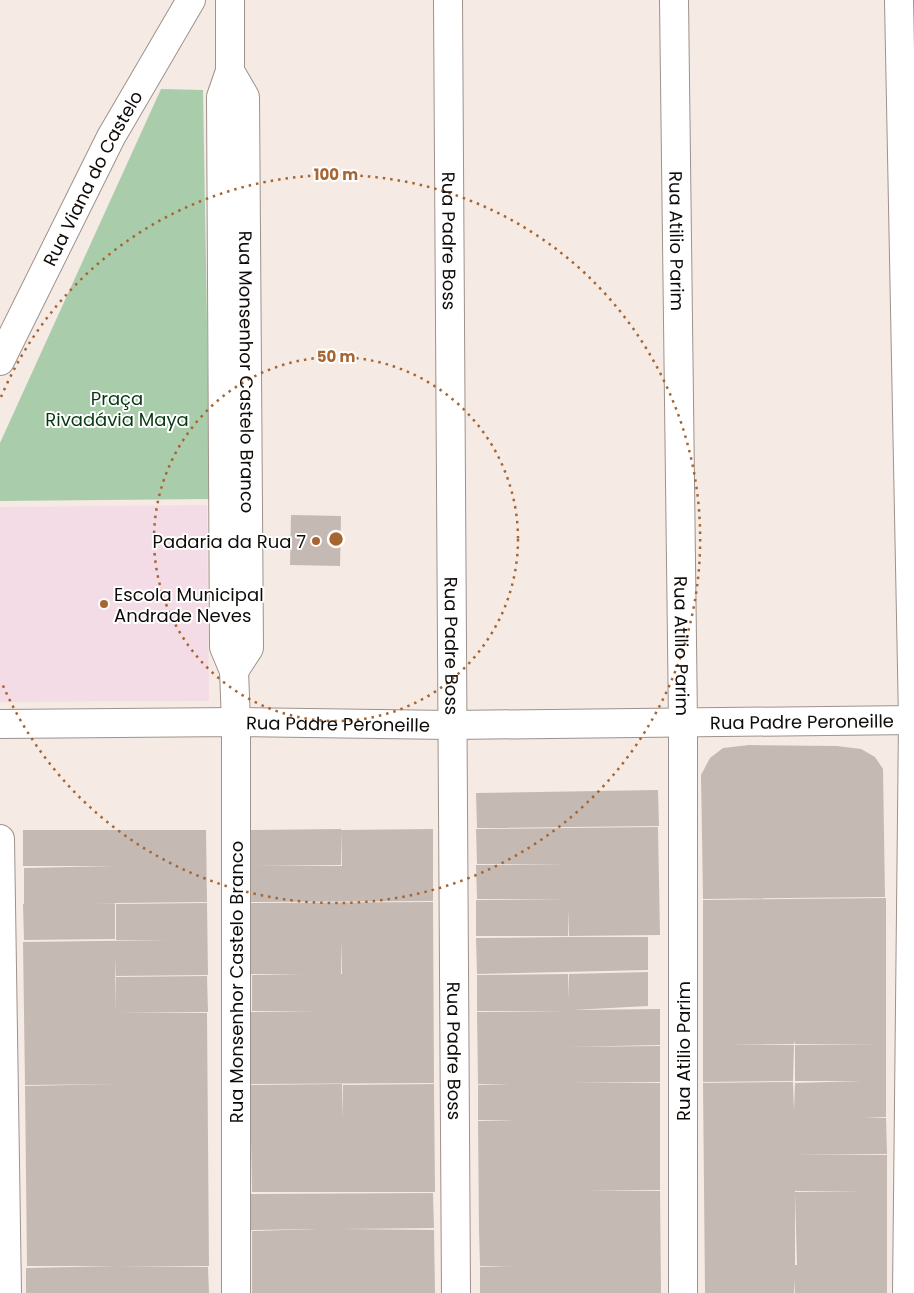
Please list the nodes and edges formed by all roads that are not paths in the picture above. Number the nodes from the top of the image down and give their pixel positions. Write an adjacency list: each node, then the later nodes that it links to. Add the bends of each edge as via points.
1 (191, 0): 6 (street, Rua Viana do Castelo, via 112,138)
2 (230, 0): 8 (street, Rua Monsenhor Castelo Branco, via 230,71 220,97 224,647 234,671)
3 (448, 0): 11 (street, Rua Padre Boss)
4 (674, 0): 9 (street, Rua Atilio Parim)
5 (899, 0): 7 (street)
6 (0, 361)
7 (913, 720): 9 (street, Rua Padre Peroneille); 17 (street)
8 (236, 722): 10 (street, Rua Padre Peroneille); 11 (street, Rua Padre Peroneille); 14 (street, Rua Monsenhor Castelo Branco)
9 (683, 722): 11 (street, Rua Padre Peroneille); 16 (street, Rua Atilio Parim)
10 (0, 724)
11 (451, 725): 15 (street, Rua Padre Boss)
12 (0, 839): 13 (street)
13 (7, 1293)
14 (236, 1293)
15 (456, 1293)
16 (684, 1293)
17 (907, 1293)

